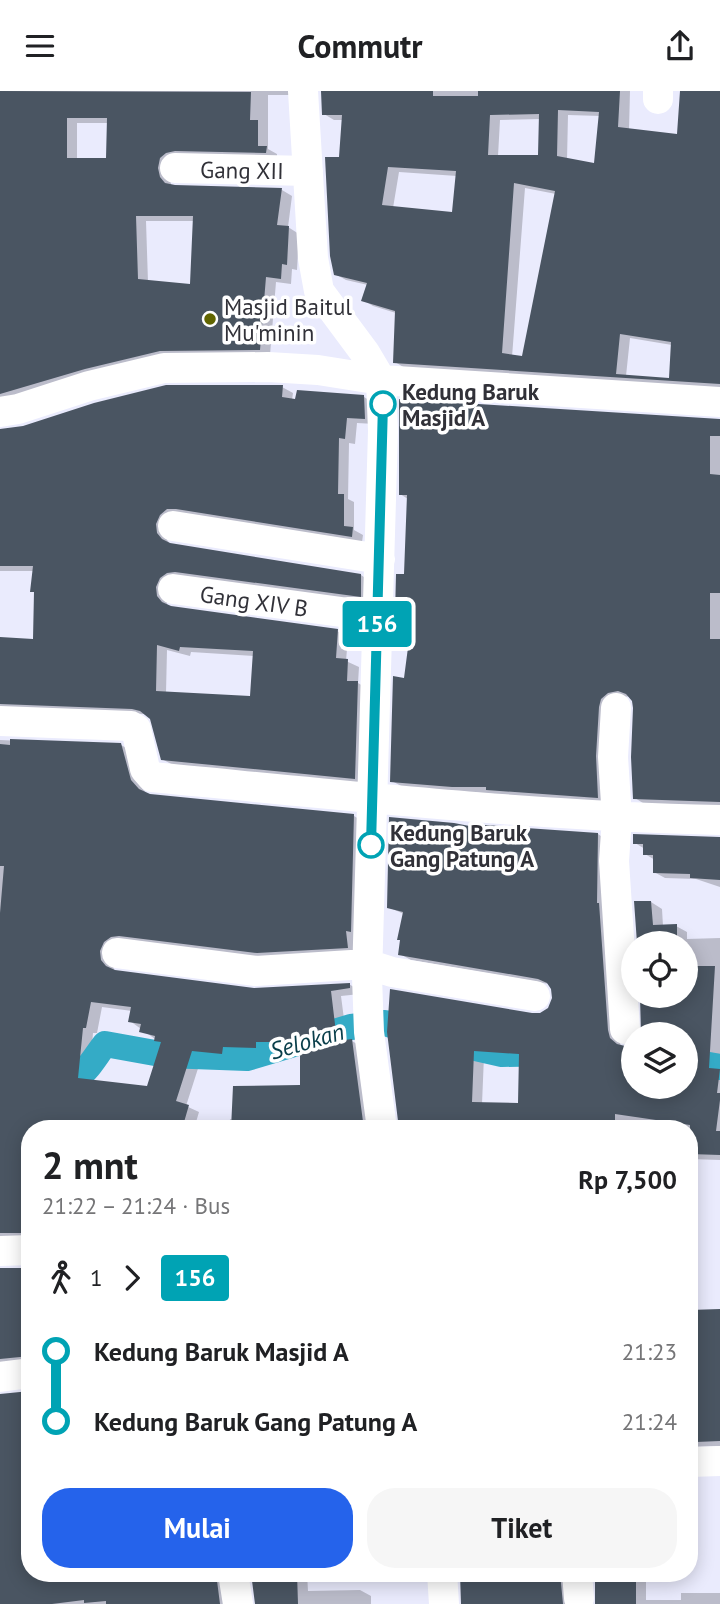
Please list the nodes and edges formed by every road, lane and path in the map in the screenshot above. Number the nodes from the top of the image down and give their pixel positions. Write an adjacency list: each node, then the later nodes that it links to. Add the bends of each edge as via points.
1 (303, 91): 3 (street)
2 (175, 168): 3 (street, Gang XII)
3 (308, 171): 4 (street, via 319,291)
4 (381, 380): 5 (street); 6 (street, via 268,367 163,368); 8 (street)
5 (720, 402)
6 (0, 412)
7 (173, 526): 8 (street)
8 (380, 559): 10 (street)
9 (173, 589): 10 (street, Gang XIV B)
10 (378, 617): 13 (street)
11 (617, 708): 14 (street, via 613,757)
12 (0, 721): 13 (street, via 131,726 152,777)
13 (372, 798): 14 (street); 17 (street)
14 (617, 818): 15 (street); 19 (street, via 614,861)
15 (720, 820)
16 (117, 953): 17 (street, via 256,971)
17 (367, 964): 18 (street); 20 (street, via 369,1027)
18 (535, 996)
19 (625, 1022)
20 (382, 1120)
21 (21, 1250): 22 (street)
22 (0, 1251)
23 (21, 1374): 24 (street)
24 (0, 1377)
25 (720, 1461): 26 (street)
26 (698, 1462)
27 (234, 1582): 29 (street)
28 (443, 1582): 30 (street)
29 (237, 1604)
30 (444, 1604)

